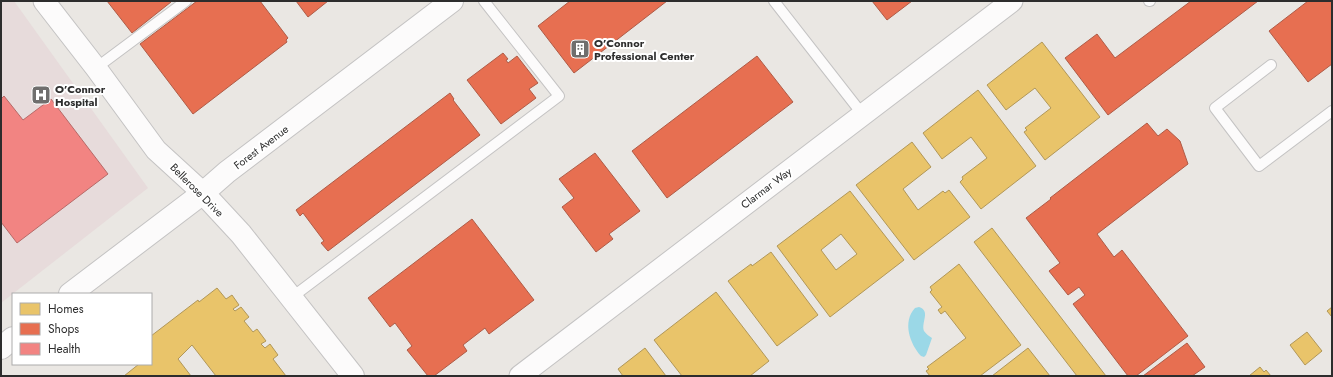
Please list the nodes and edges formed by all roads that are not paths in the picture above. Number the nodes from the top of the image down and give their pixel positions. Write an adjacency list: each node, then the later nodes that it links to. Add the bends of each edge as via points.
1 (44, 1): 8 (street, Bellerose Drive)
2 (186, 1): 8 (lane)
3 (452, 1): 11 (main road, Forest Avenue)
4 (484, 1): 13 (lane, via 559,96)
5 (774, 1): 10 (lane)
6 (1012, 1): 10 (street, Clarmar Way)
7 (1271, 65): 9 (lane, via 1215,108 1259,166)
8 (96, 68): 11 (street, Bellerose Drive, via 156,150)
9 (1332, 111)
10 (863, 115): 17 (street, Clarmar Way)
11 (203, 193): 12 (main road, Forest Avenue); 13 (main road, Bellerose Drive, via 241,234)
12 (71, 293)
13 (291, 298): 16 (main road, Bellerose Drive)
14 (12, 339): 15 (main road)
15 (1, 348)
16 (353, 376)
17 (520, 376)

